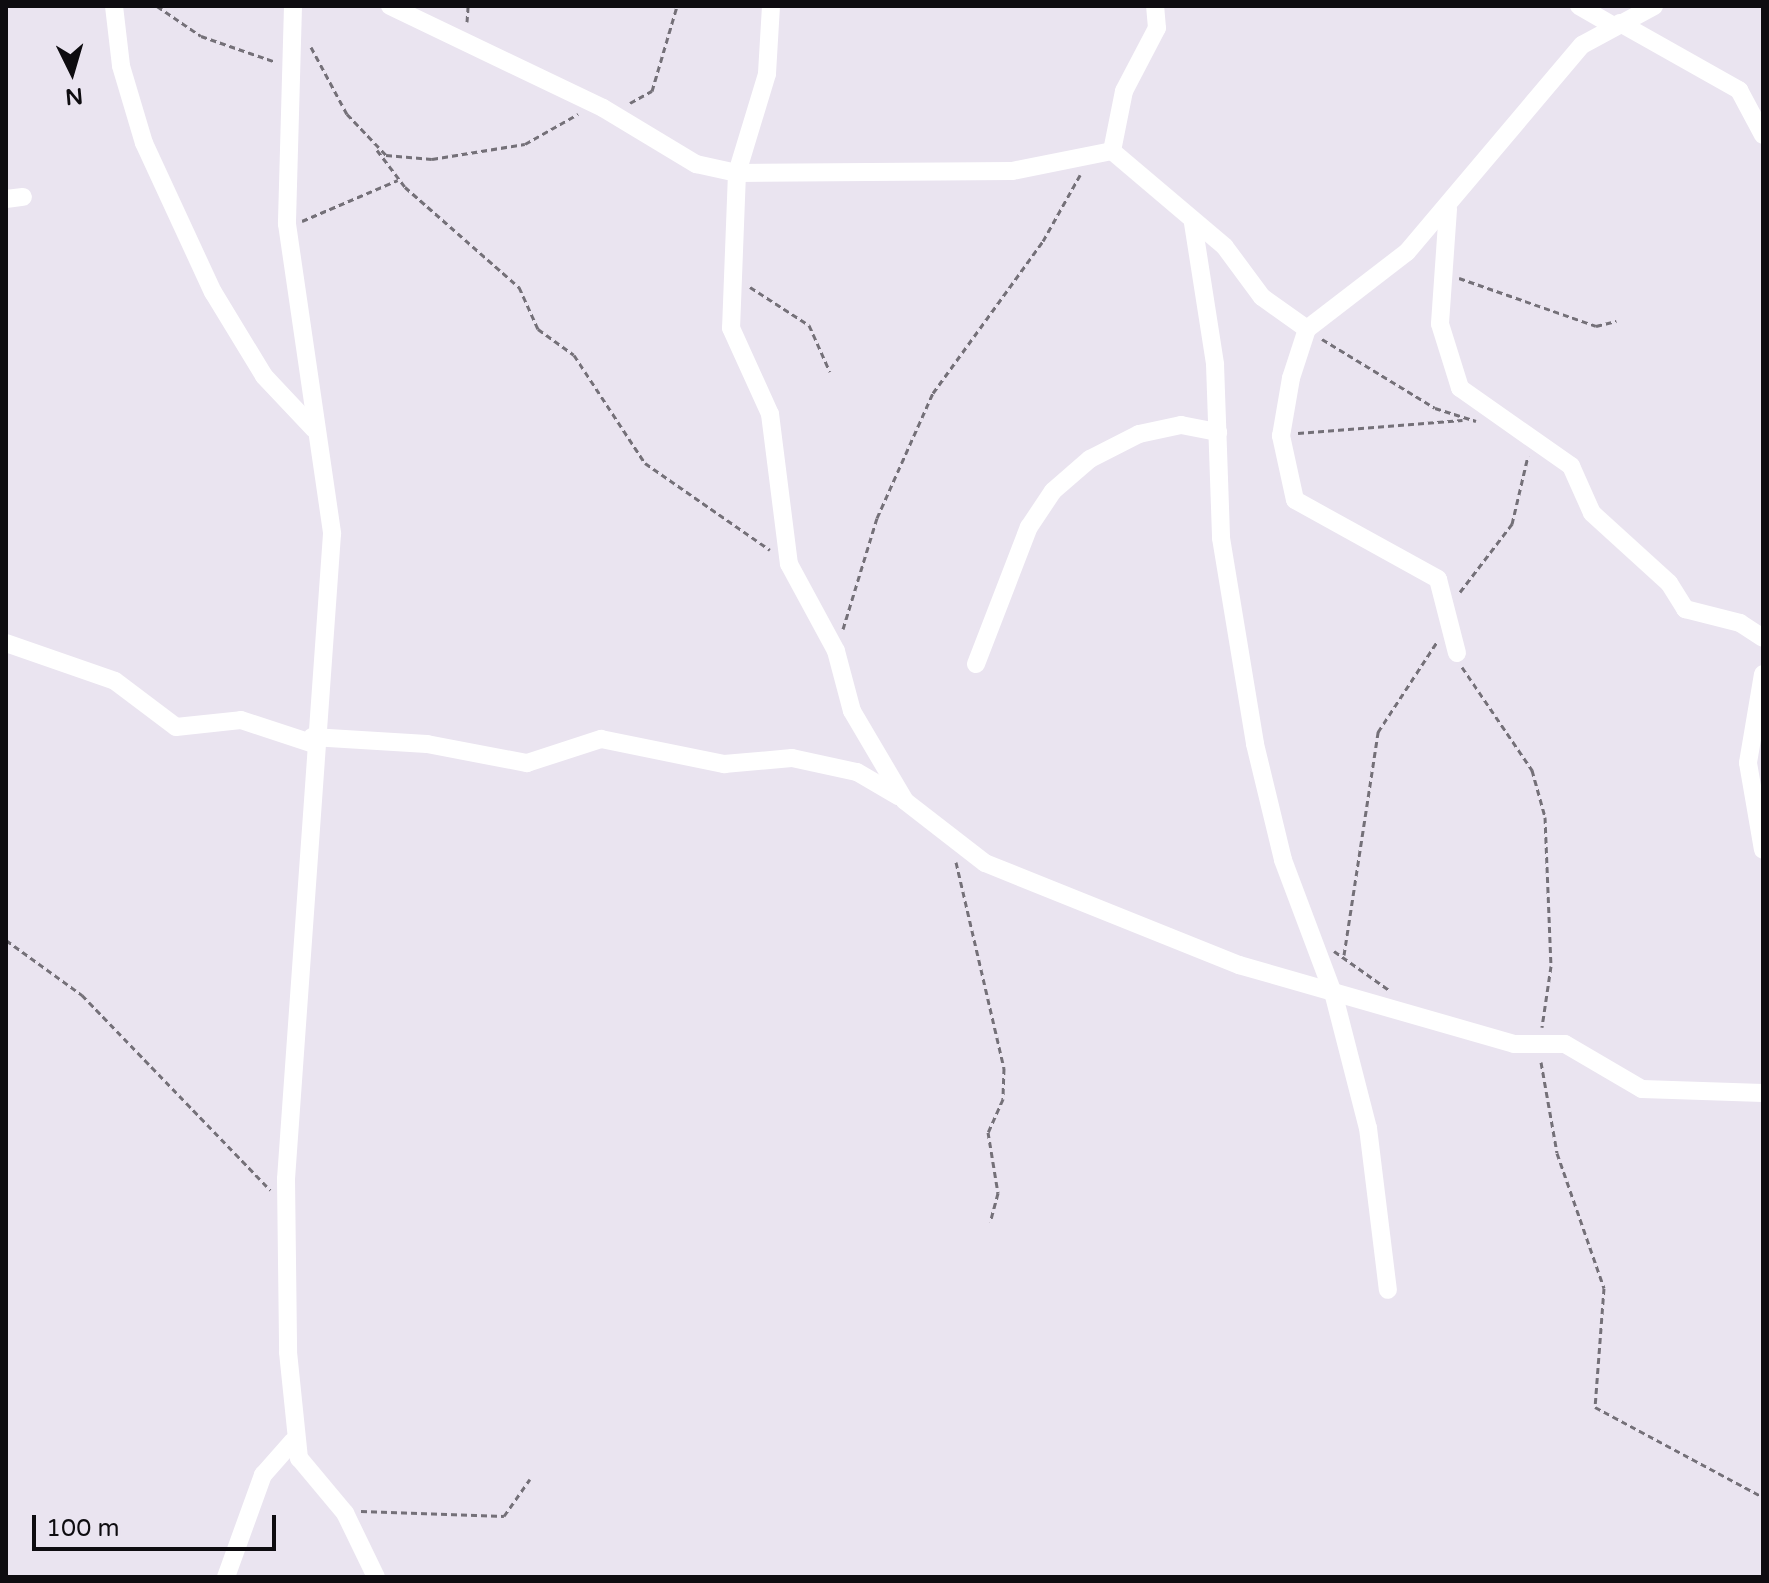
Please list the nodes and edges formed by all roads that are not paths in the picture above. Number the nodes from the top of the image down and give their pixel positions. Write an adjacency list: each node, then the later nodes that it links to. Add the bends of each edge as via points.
1 (114, 6): 15 (street, via 121,66 144,143 213,292 264,376)
2 (390, 6): 11 (street, via 600,107 696,164)
3 (771, 6): 11 (street, via 767,74)
4 (1155, 6): 10 (street, via 1157,28 1124,91)
5 (1579, 6): 8 (street)
6 (1654, 6): 8 (street)
7 (293, 15): 15 (street, via 287,68 287,224)
8 (1617, 24): 9 (street, via 1739,90); 12 (street, via 1573,54)
9 (1763, 135)
10 (1112, 151): 11 (street, via 1012,171); 13 (street)
11 (737, 173): 23 (street, via 731,281 735,342 770,414 789,564 836,651 852,711)
12 (1448, 209): 14 (street, via 1407,252); 17 (street, via 1441,272 1449,368 1473,400 1571,466 1592,513 1669,583 1685,609 1740,623)
13 (1193, 223): 14 (street, via 1225,247 1262,297); 16 (street)
14 (1307, 329): 19 (street, via 1281,436 1295,500 1438,579 1450,603 1449,627)
15 (316, 431): 22 (street, via 332,534)
16 (1218, 432): 20 (street, via 1181,425 1139,434 1090,459 1053,491 1029,527); 25 (street, via 1221,538 1255,744 1283,860)
17 (1763, 638)
18 (6, 643): 22 (street, via 115,681 176,727 241,720)
19 (1457, 653)
20 (976, 664)
21 (1763, 674): 24 (street, via 1748,763)
22 (312, 740): 23 (street, via 427,744 527,763 601,739 724,764 792,758 857,772); 28 (street, via 287,1211)
23 (905, 801): 25 (street, via 943,834 1060,898)
24 (1763, 850)
25 (1334, 996): 26 (street, via 1414,1011 1539,1047 1586,1051 1642,1089); 27 (street, via 1368,1128)
26 (1763, 1093)
27 (1388, 1290)
28 (293, 1441): 29 (street, via 263,1475); 30 (street, via 306,1470 345,1513)
29 (226, 1577)
30 (376, 1577)

